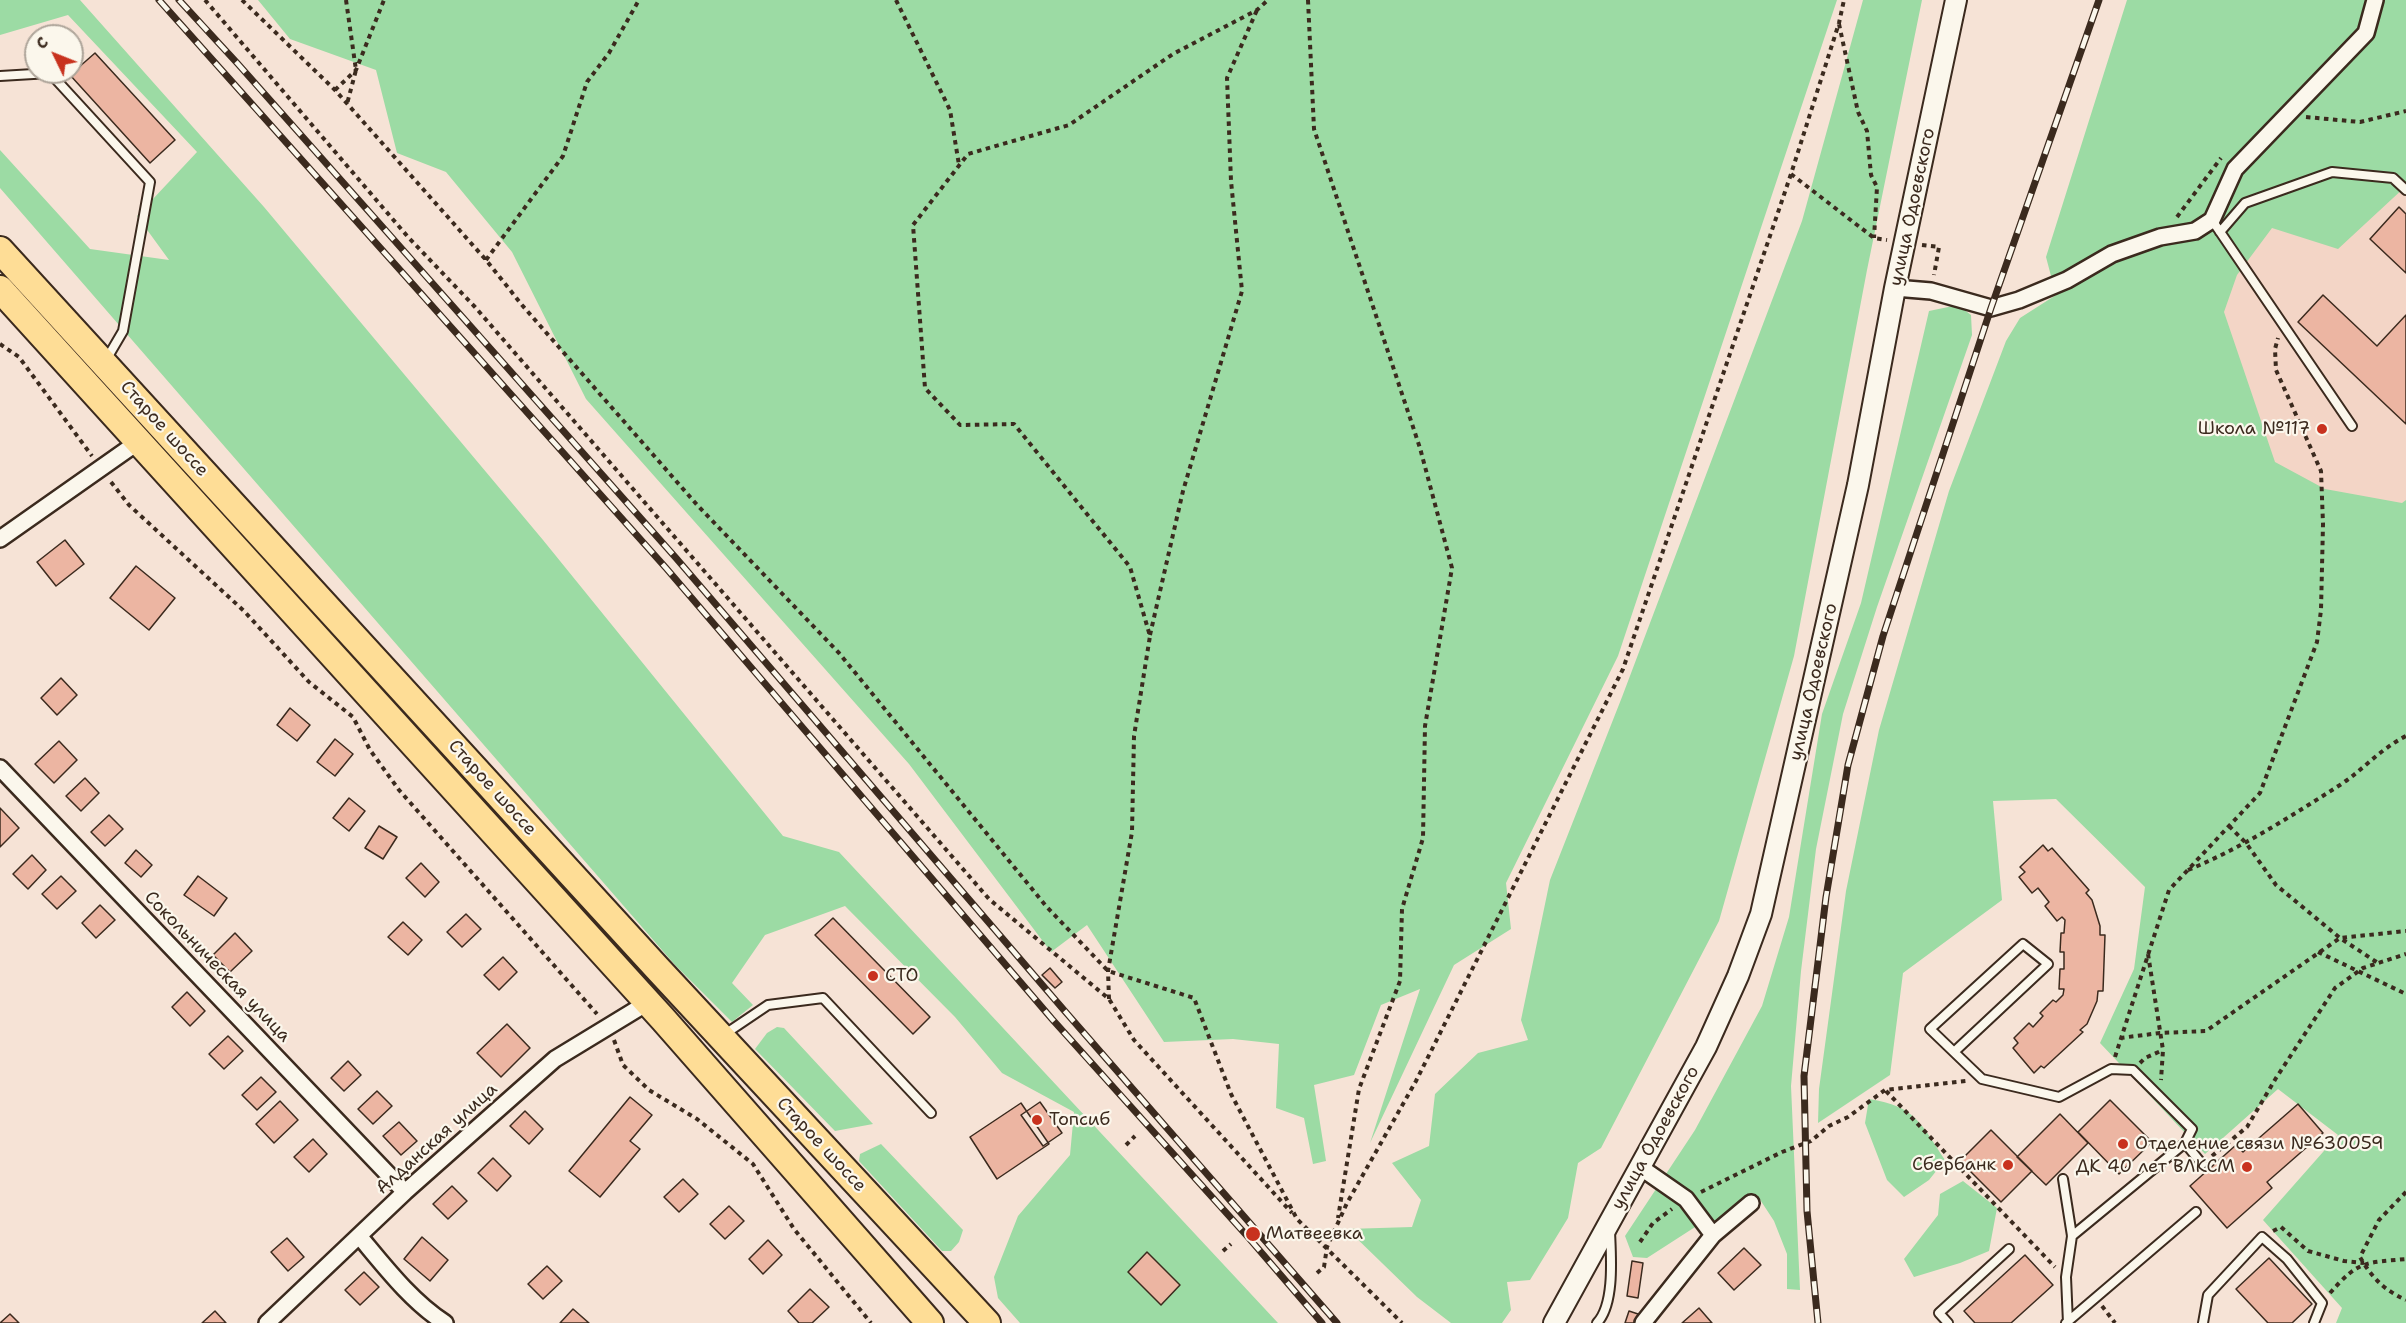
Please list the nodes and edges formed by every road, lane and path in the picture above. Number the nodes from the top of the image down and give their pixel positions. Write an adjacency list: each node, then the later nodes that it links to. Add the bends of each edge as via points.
1 (205, 0): 50 (path, via 988,898)
2 (242, 0): 16 (path)
3 (346, 0): 14 (path)
4 (384, 0): 14 (path)
5 (639, 0): 25 (path, via 609,53 587,82 563,156)
6 (896, 0): 20 (path, via 950,110)
7 (1268, 0): 12 (path)
8 (1308, 0): 77 (path, via 1314,129 1420,448 1452,568 1425,726 1423,838 1402,909 1400,981 1359,1089)
9 (1844, 0): 13 (path)
10 (1956, 0): 26 (street, улица Одоевского)
11 (2375, 0): 19 (street, via 2366,33)
12 (1257, 10): 20 (path, via 1173,54 1069,125 968,154); 35 (path, via 1227,78 1242,291 1183,490)
13 (1839, 23): 21 (path); 21 (path, via 1858,112 1867,130 1871,176 1877,187 1876,239)
14 (356, 70): 16 (path); 17 (path)
15 (0, 76): 30 (lane, via 50,73 150,182 123,332)
16 (335, 90): 17 (path)
17 (346, 105): 25 (path)
18 (2406, 111): 19 (path, via 2360,122 2301,117)
19 (2278, 124): 23 (street, via 2235,169)
20 (959, 166): 35 (path, via 913,225 925,388 960,425 1014,424 1130,567)
21 (1791, 174): 77 (path, via 1623,669 1416,1081)
22 (2406, 190): 23 (lane, via 2393,178 2332,172 2245,203)
23 (2216, 226): 26 (street, via 2160,237 2112,254 2067,280 1991,308 1931,291); 28 (lane)
24 (0, 250): 30 (highway, Старое шоссе)
25 (486, 260): 47 (path, via 698,506 839,653 1046,906)
26 (1895, 288): 68 (street, улица Одоевского, via 1858,485 1761,914 1706,1047)
27 (0, 289): 32 (highway, Старое шоссе)
28 (2281, 322): 31 (lane); 38 (path, via 2275,349 2276,370 2321,471 2321,610 2317,642 2260,793)
29 (0, 344): 33 (path, via 19,357)
30 (104, 364): 54 (highway, Старое шоссе)
31 (2352, 426)
32 (138, 442): 33 (street); 51 (highway, Старое шоссе)
33 (100, 468): 34 (street); 52 (path, via 129,505 244,611 309,682 353,717 370,750 399,790)
34 (0, 539)
35 (1150, 636): 47 (path, via 1134,736 1132,832)
36 (2406, 736): 39 (path, via 2384,748 2342,783)
37 (0, 768): 70 (street, Сокольническая улица)
38 (2229, 826): 39 (path); 40 (path)
39 (2246, 843): 40 (path); 42 (path, via 2276,885)
40 (2186, 871): 44 (path, via 2169,890)
41 (2406, 931): 42 (path)
42 (2340, 938): 43 (path); 46 (path)
43 (2318, 952): 48 (path); 53 (path, via 2206,1030)
44 (2148, 953): 53 (path); 55 (path)
45 (2406, 954): 46 (path)
46 (2378, 963): 48 (path)
47 (1108, 971): 50 (path); 75 (path, via 1194,998 1232,1095)
48 (2357, 972): 49 (path); 67 (path, via 2335,988 2247,1127)
49 (2406, 994)
50 (1109, 999): 75 (path, via 1134,1040)
51 (647, 1003): 52 (street, Алданская улица); 98 (highway, Старое шоссе)
52 (609, 1028): 70 (street, Алданская улица, via 555,1059); 97 (path, via 623,1065 649,1090 697,1119 753,1164 794,1229)
53 (2160, 1033): 55 (path); 56 (path)
54 (720, 1037): 63 (lane, via 768,1005 823,998); 99 (highway, Старое шоссе)
55 (2120, 1038): 58 (path)
56 (2163, 1050): 59 (path, via 2145,1058); 62 (path)
57 (1954, 1052): 57 (lane, via 1963,1044 2048,964 2023,944 1930,1029); 60 (lane)
58 (2111, 1069): 59 (lane); 60 (lane, via 2060,1097)
59 (2133, 1070): 62 (lane)
60 (1982, 1079): 61 (path)
61 (1885, 1090): 72 (path, via 1811,1141); 90 (path)
62 (2160, 1097): 65 (lane, via 2192,1129)
63 (931, 1113)
64 (1135, 1136): 66 (path)
65 (2185, 1143): 67 (lane); 79 (lane)
66 (1126, 1145)
67 (2202, 1164)
68 (1640, 1167): 72 (street); 76 (street, улица Одоевского)
69 (2063, 1179): 79 (lane)
70 (405, 1192): 80 (street, Алданская улица)
71 (2406, 1192): 88 (path, via 2379,1220 2360,1257)
72 (1686, 1199): 78 (street); 82 (path, via 1653,1223)
73 (1751, 1203): 78 (street)
74 (2196, 1212): 91 (lane)
75 (1297, 1219): 84 (path)
76 (1609, 1223): 101 (street, улица Одоевского); 102 (lane, via 1612,1260 1608,1300)
77 (1337, 1225): 84 (path)
78 (1713, 1235): 103 (street)
79 (2072, 1236): 90 (lane)
80 (360, 1237): 95 (street, Алданская улица); 96 (street, via 433,1315)
81 (2262, 1238): 88 (path, via 2281,1227 2308,1251); 93 (lane, via 2287,1259); 106 (lane, via 2208,1295)
82 (1641, 1242)
83 (1231, 1244): 86 (path)
84 (1327, 1248): 89 (path, via 1324,1267); 100 (path)
85 (2009, 1249): 104 (lane, via 1939,1313)
86 (1223, 1251)
87 (2406, 1259): 88 (path)
88 (2364, 1263): 92 (path, via 2387,1291); 93 (path, via 2346,1275)
89 (1317, 1273)
90 (2066, 1277): 94 (lane)
91 (2096, 1298): 94 (lane); 105 (path)
92 (2406, 1300)
93 (2322, 1303): 107 (lane)
94 (2067, 1322)
95 (267, 1323)
96 (446, 1323)
97 (871, 1323)
98 (930, 1323)
99 (987, 1323)
100 (1402, 1323)
101 (1554, 1323)
102 (1598, 1323)
103 (1643, 1323)
104 (1948, 1323)
105 (2115, 1323)
106 (2203, 1323)
107 (2314, 1323)

